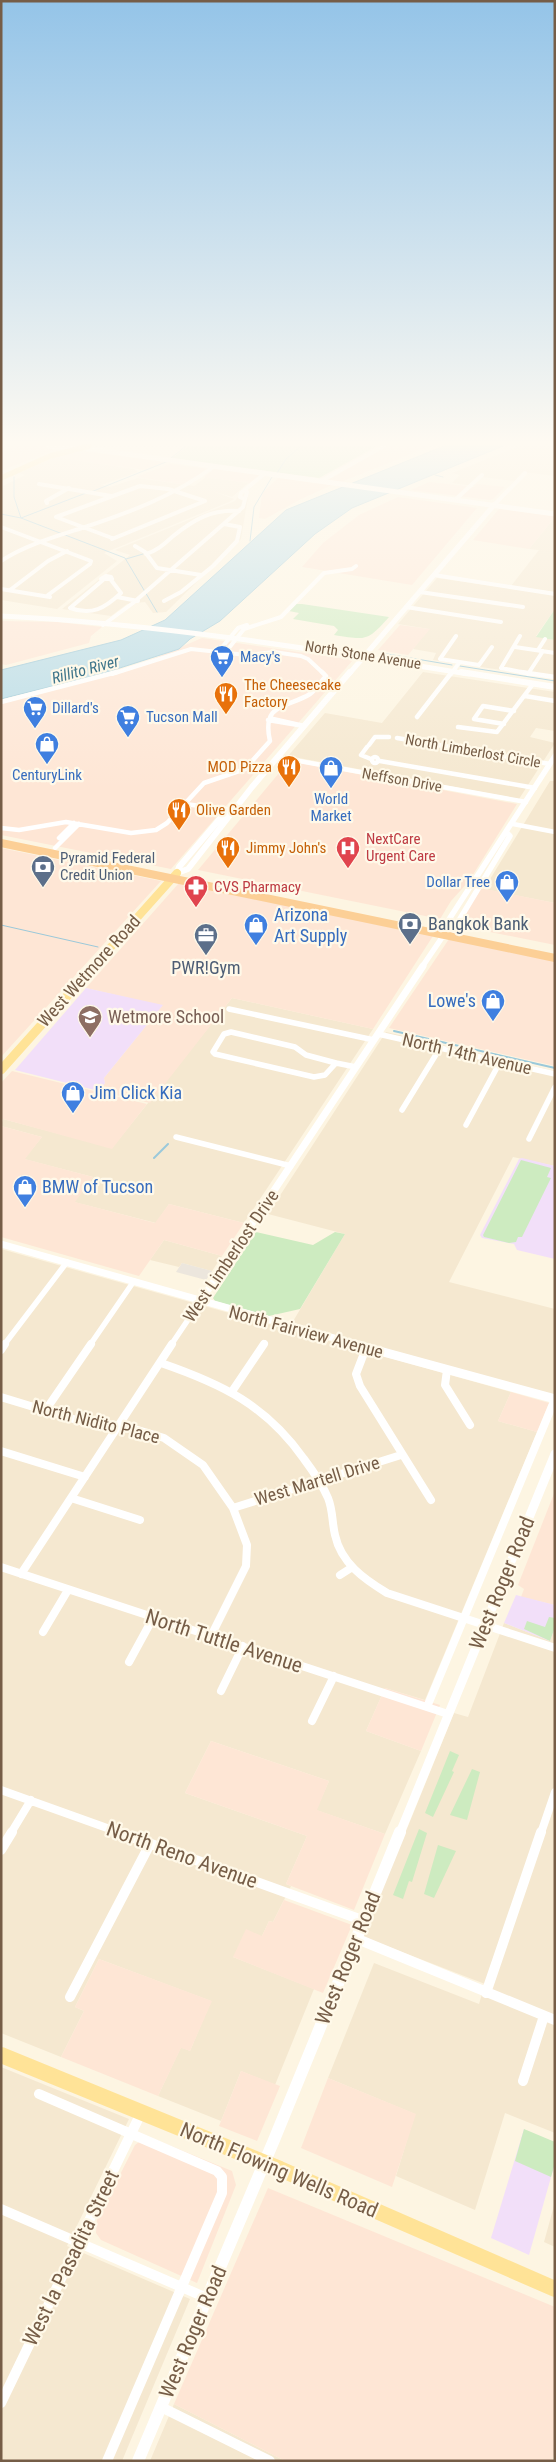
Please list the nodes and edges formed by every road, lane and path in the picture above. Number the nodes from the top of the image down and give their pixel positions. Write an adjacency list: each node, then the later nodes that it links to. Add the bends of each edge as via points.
1 (48, 561): 12 (street)
2 (89, 561): 12 (street, via 91,562 49,596)
3 (150, 561): 8 (street, via 154,567)
4 (180, 561): 8 (street)
5 (215, 561): 9 (street)
6 (447, 561): 10 (main road, West Wetmore Road)
7 (356, 566): 20 (street, via 324,573)
8 (169, 570): 9 (street); 16 (street)
9 (201, 575): 17 (street, via 173,598)
10 (434, 576): 13 (main road, West Wetmore Road); 14 (street)
11 (1, 588): 12 (street)
12 (10, 590)
13 (420, 592): 18 (main road, West Wetmore Road); 19 (street)
14 (555, 594)
15 (117, 598): 15 (street, via 96,612 70,608 103,580 111,580 122,593); 16 (street)
16 (139, 598): 23 (street)
17 (164, 601)
18 (406, 607): 22 (street); 37 (main road, West Wetmore Road)
19 (523, 607)
20 (282, 615): 27 (street, via 238,628); 28 (street, via 276,620 244,629)
21 (1, 618): 23 (main road, North Stone Avenue)
22 (501, 622)
23 (105, 624): 24 (main road, North Stone Avenue)
24 (205, 635): 27 (main road, North Stone Avenue)
25 (456, 636): 38 (street, via 439,658)
26 (520, 636): 31 (street)
27 (229, 638): 28 (main road, North Stone Avenue); 34 (street)
28 (237, 639): 35 (street); 37 (main road, North Stone Avenue)
29 (545, 639): 32 (street)
30 (492, 647): 38 (street, via 479,665)
31 (515, 647): 32 (street); 40 (street, via 501,668)
32 (538, 650): 33 (street)
33 (543, 651): 36 (street); 40 (street)
34 (218, 652): 35 (street); 46 (street, via 186,650 126,670)
35 (224, 652): 49 (street, via 249,655 274,652 301,656 308,658 325,675 311,694 283,704)
36 (555, 653)
37 (363, 658): 39 (main road, North Stone Avenue); 51 (main road, West Wetmore Road)
38 (459, 663): 39 (street)
39 (453, 672): 42 (main road, North Stone Avenue); 48 (street)
40 (528, 674): 41 (street)
41 (555, 676)
42 (533, 684): 43 (main road, North Stone Avenue); 44 (street)
43 (555, 687)
44 (525, 696): 45 (street); 47 (street)
45 (555, 701)
46 (1, 702)
47 (514, 711): 50 (street); 50 (street, via 483,706 474,719)
48 (417, 717)
49 (268, 720): 51 (street); 57 (street, via 270,741 247,767 208,780)
50 (504, 724): 52 (street, via 497,732)
51 (304, 726): 54 (main road, West Wetmore Road)
52 (458, 727)
53 (555, 756): 55 (street, West Limberlost Drive)
54 (277, 757): 58 (street, Neffson Drive); 59 (main road, West Wetmore Road)
55 (550, 764): 56 (street, West Limberlost Drive); 56 (street, North Limberlost Circle, via 397,738 391,740 389,736 375,737 361,755 373,762)
56 (535, 788): 58 (street, West Limberlost Drive)
57 (186, 802): 59 (street, via 222,811); 60 (street, via 164,825 146,832 126,833)
58 (526, 802): 61 (street, West Limberlost Drive)
59 (233, 810): 71 (main road, West Wetmore Road, via 231,817 188,869)
60 (77, 824): 62 (street, via 61,823 26,830); 68 (street)
61 (513, 824): 63 (street); 64 (street, West Limberlost Drive)
62 (1, 828)
63 (555, 832)
64 (507, 834): 67 (street, West Limberlost Drive, via 502,835); 69 (street, West Limberlost Drive, via 510,836)
65 (1, 837): 68 (highway)
66 (1, 843): 71 (highway)
67 (495, 847): 69 (street); 70 (street, West Limberlost Drive)
68 (55, 848): 71 (highway)
69 (501, 852): 72 (street, West Limberlost Drive)
70 (478, 874): 72 (street); 74 (street, West Limberlost Drive)
71 (175, 876): 73 (highway); 73 (highway, via 246,893); 83 (main road, West Wetmore Road)
72 (485, 879): 74 (street, West Limberlost Drive)
73 (312, 903): 74 (highway); 74 (highway, via 376,913)
74 (445, 933): 75 (highway); 76 (highway); 78 (street, West Limberlost Drive)
75 (555, 950)
76 (555, 956)
77 (229, 1009): 78 (street, North 14th Avenue)
78 (376, 1037): 79 (street, North 14th Avenue); 82 (street, West Limberlost Drive)
79 (440, 1048): 80 (street, North 14th Avenue); 86 (street)
80 (500, 1062): 84 (street, North 14th Avenue); 87 (street)
81 (336, 1063): 81 (street, via 306,1055 295,1047 232,1032 224,1034 213,1052 314,1077 325,1075); 82 (street)
82 (356, 1067): 90 (street, West Limberlost Drive)
83 (1, 1070)
84 (555, 1074)
85 (555, 1088): 89 (street)
86 (402, 1110)
87 (466, 1125)
88 (176, 1137): 90 (street)
89 (529, 1139)
90 (291, 1166): 94 (street, West Limberlost Drive)
91 (2, 1244): 92 (street, North Fairview Avenue)
92 (67, 1262): 93 (street, North Fairview Avenue); 97 (street)
93 (134, 1282): 94 (street, North Fairview Avenue); 103 (street)
94 (200, 1302): 96 (street, North Fairview Avenue); 98 (street, West Limberlost Drive)
95 (265, 1343): 100 (street)
96 (366, 1348): 99 (street, North Fairview Avenue); 108 (street, via 356,1374)
97 (1, 1350)
98 (160, 1363): 100 (street); 105 (street, West Limberlost Drive)
99 (448, 1370): 102 (street, North Fairview Avenue); 104 (street, via 444,1377 445,1385)
100 (233, 1390): 110 (street, via 292,1439)
101 (1, 1396): 103 (street, North Nidito Place)
102 (555, 1399): 121 (street, West Roger Road)
103 (45, 1411): 105 (street, North Nidito Place, via 80,1421)
104 (470, 1425)
105 (119, 1426): 109 (street, West Limberlost Drive); 113 (street, North Nidito Place, via 164,1438 185,1451 208,1471)
106 (1, 1451): 109 (street)
107 (555, 1454): 122 (street, West Roger Road)
108 (401, 1455): 110 (street, West Martell Drive); 112 (street)
109 (85, 1477): 111 (street, West Limberlost Drive)
110 (318, 1481): 113 (street, West Martell Drive); 116 (street, via 331,1506 335,1537)
111 (71, 1498): 114 (street); 117 (street, West Limberlost Drive)
112 (431, 1500)
113 (234, 1508): 124 (street, North Nidito Place, via 247,1545 246,1566)
114 (140, 1520)
115 (1, 1567): 117 (street, North Tuttle Avenue)
116 (351, 1568): 118 (street); 121 (street, via 363,1580 387,1593)
117 (21, 1574): 119 (street, North Tuttle Avenue)
118 (340, 1575)
119 (68, 1590): 120 (street, North Tuttle Avenue); 123 (street)
120 (153, 1618): 124 (street, North Tuttle Avenue); 127 (street)
121 (464, 1618): 122 (street); 130 (street, West Roger Road)
122 (485, 1624): 126 (street); 131 (street, West Roger Road)
123 (43, 1632)
124 (211, 1636): 125 (street, North Tuttle Avenue)
125 (243, 1646): 128 (street, North Tuttle Avenue); 129 (street)
126 (555, 1648)
127 (129, 1662)
128 (334, 1676): 130 (street, North Tuttle Avenue); 132 (street)
129 (221, 1691)
130 (426, 1707): 131 (street, North Tuttle Avenue)
131 (448, 1714): 138 (street, West Roger Road)
132 (312, 1721)
133 (1, 1790): 135 (street, North Reno Avenue)
134 (555, 1792): 140 (street)
135 (31, 1800): 136 (street, North Reno Avenue); 137 (street)
136 (150, 1844): 138 (street, North Reno Avenue); 141 (street)
137 (1, 1850)
138 (362, 1920): 139 (street, West Roger Road)
139 (355, 1938): 140 (street); 149 (street, West Roger Road)
140 (486, 1993): 142 (street)
141 (70, 1996)
142 (544, 2016): 143 (street); 145 (street)
143 (555, 2020)
144 (1, 2055): 147 (main road, North Flowing Wells Road)
145 (523, 2081)
146 (39, 2094): 148 (street)
147 (141, 2113): 148 (street, West la Pasadita Street); 149 (main road, North Flowing Wells Road)
148 (130, 2135): 151 (street, West la Pasadita Street); 152 (street, West Roger Road, via 217,2171 223,2183)
149 (264, 2163): 153 (main road, North Flowing Wells Road); 154 (street, West Roger Road)
150 (1, 2210): 151 (street)
151 (79, 2243): 152 (street); 155 (street, West la Pasadita Street)
152 (182, 2288): 154 (street); 157 (street, West Roger Road)
153 (555, 2288)
154 (207, 2298): 156 (street, West Roger Road)
155 (1, 2403)
156 (161, 2407): 158 (street, West Roger Road); 159 (street)
157 (107, 2461)
158 (138, 2461)
159 (270, 2461)

